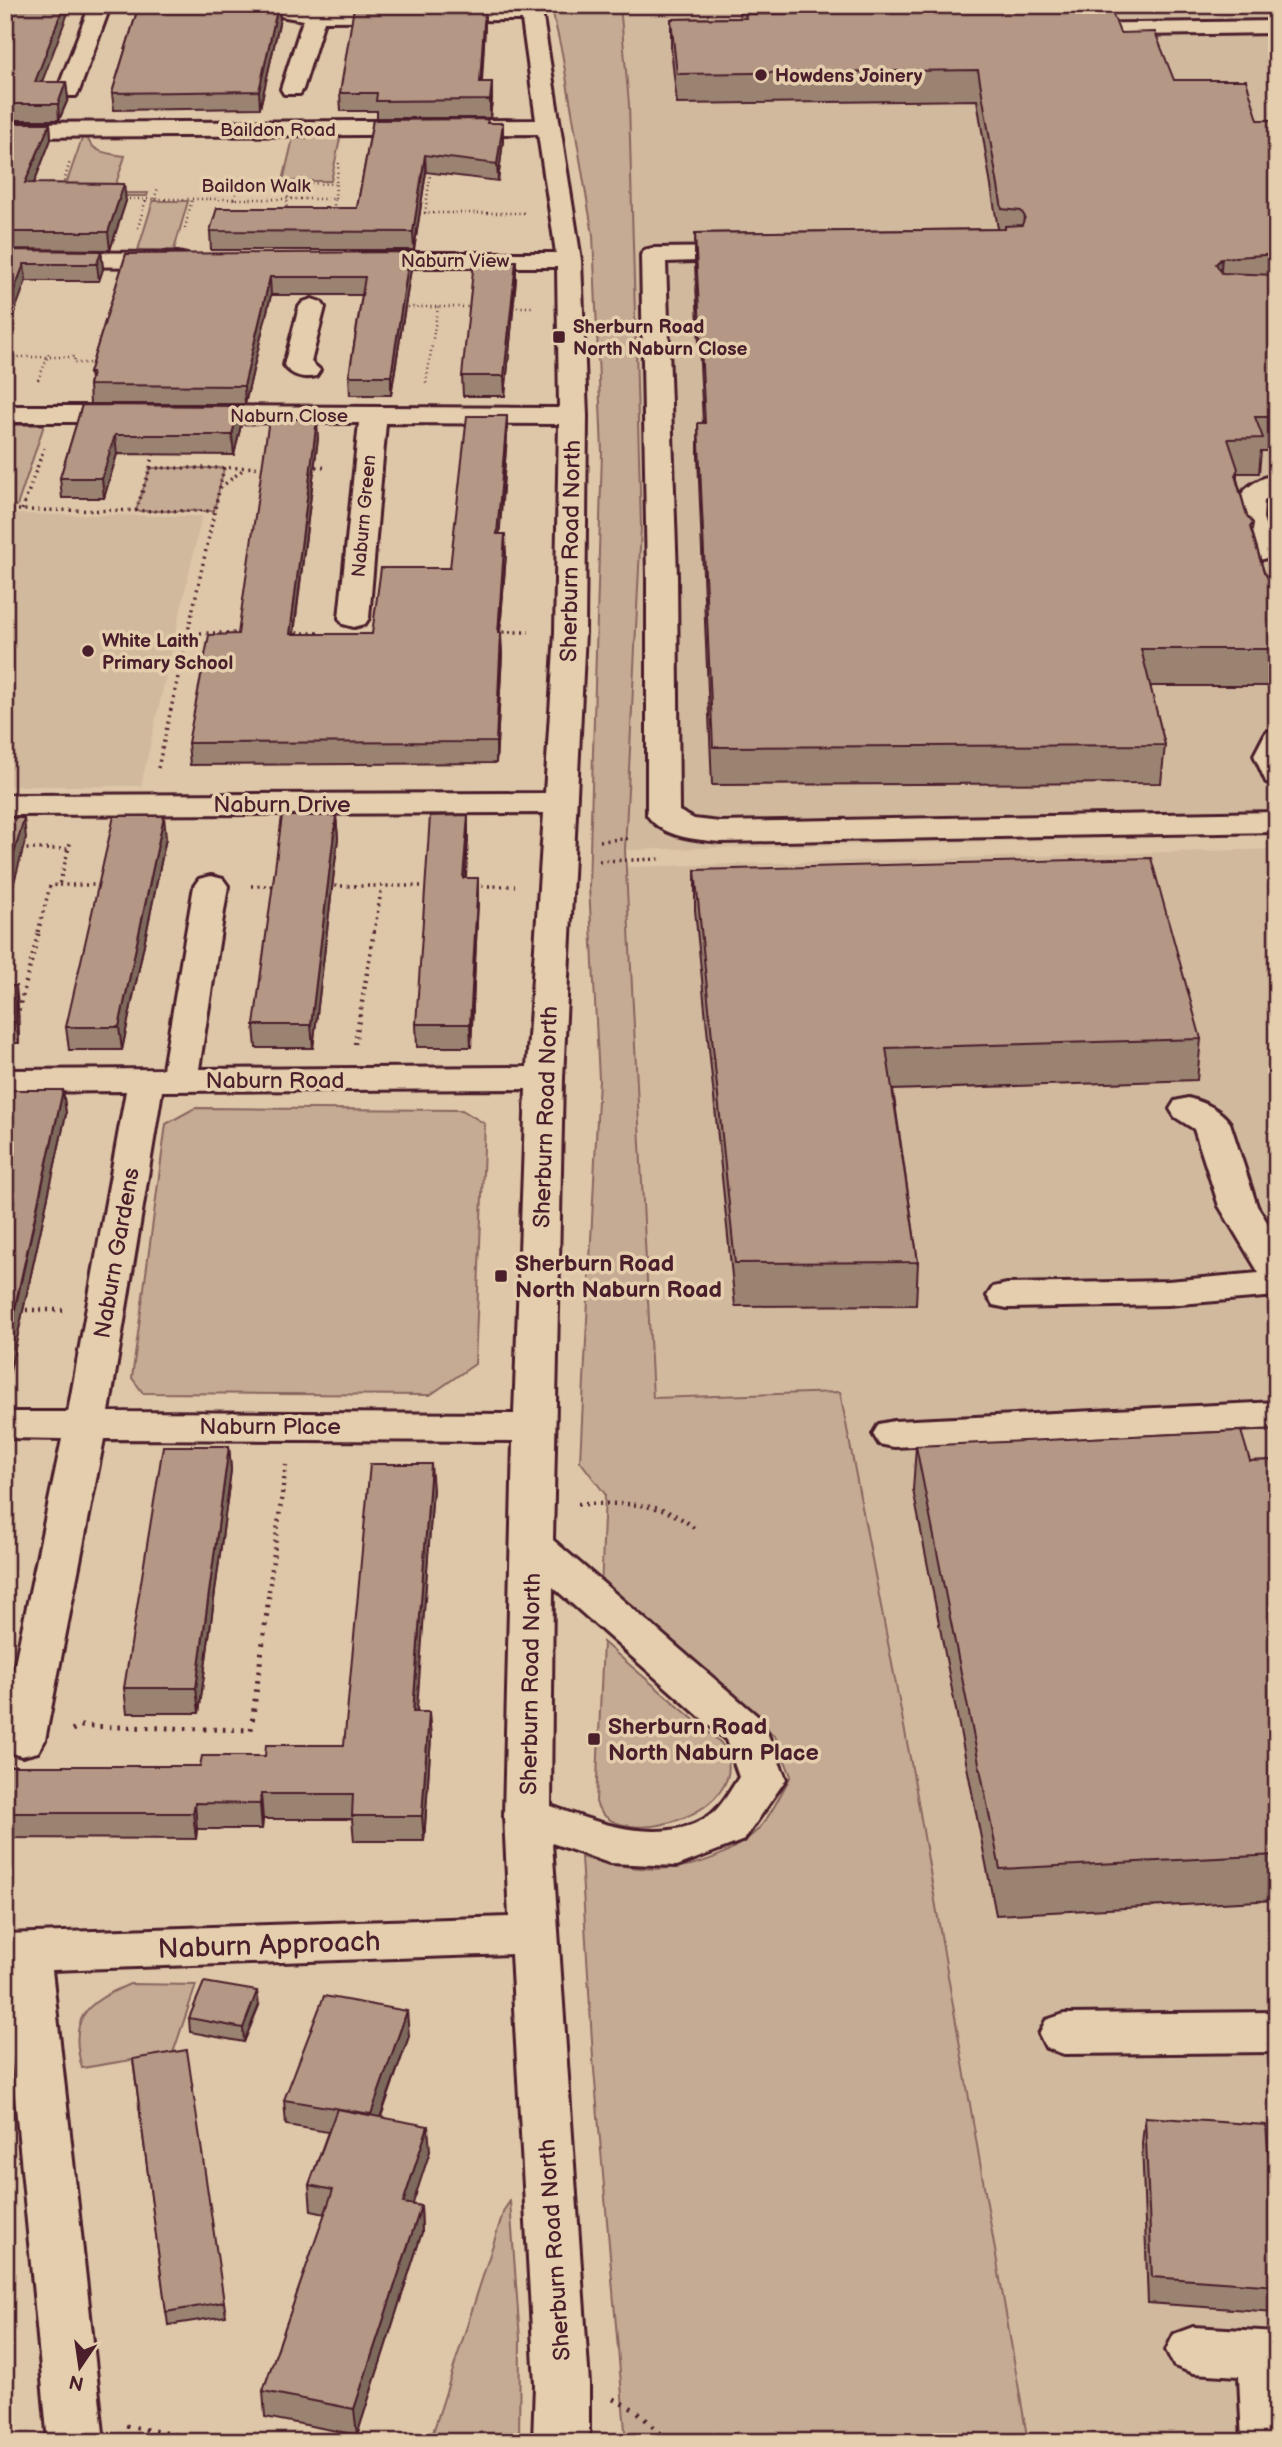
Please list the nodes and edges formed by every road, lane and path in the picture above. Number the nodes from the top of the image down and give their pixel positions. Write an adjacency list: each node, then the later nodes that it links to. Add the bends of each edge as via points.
1 (99, 8): 8 (street)
2 (209, 8): 4 (street, via 268,8)
3 (531, 9): 4 (street); 9 (street, Sherburn Road North)
4 (315, 15): 7 (street)
5 (1277, 27): 6 (street, via 1090,22)
6 (1046, 30)
7 (292, 89)
8 (68, 91)
9 (550, 127): 11 (street, Baildon Road); 26 (street, Sherburn Road North)
10 (345, 128): 11 (street, Baildon Road); 13 (street, Baildon Road); 16 (path)
11 (437, 129): 25 (path)
12 (5, 130): 13 (street, Baildon Road)
13 (80, 130): 31 (path)
14 (239, 183): 15 (path)
15 (290, 183): 16 (path); 22 (path)
16 (336, 184): 23 (path)
17 (158, 188): 20 (path)
18 (238, 189): 21 (path)
19 (109, 199): 20 (path, Baildon Walk)
20 (154, 199): 21 (path, Baildon Walk)
21 (234, 199): 22 (path, Baildon Walk)
22 (288, 199): 23 (path, Baildon Walk); 27 (path)
23 (335, 199): 28 (path, Baildon Walk, via 333,214)
24 (412, 213): 25 (path)
25 (425, 213): 26 (path)
26 (562, 213): 34 (street, Sherburn Road North)
27 (285, 214)
28 (321, 214)
29 (771, 253): 68 (street, via 653,255 663,815)
30 (5, 259): 31 (street)
31 (36, 259): 32 (street)
32 (206, 260)
33 (328, 260): 34 (street, Naburn View)
34 (569, 260): 48 (street, Sherburn Road North)
35 (312, 307): 42 (street, via 297,365)
36 (438, 307): 47 (path)
37 (50, 352): 40 (path)
38 (5, 357): 39 (path)
39 (15, 357): 40 (path); 43 (path)
40 (48, 357): 41 (path)
41 (100, 363)
42 (307, 370)
43 (5, 389)
44 (5, 414): 45 (street, Naburn Close)
45 (56, 414): 46 (street, Naburn Close); 57 (path)
46 (373, 415): 47 (street, Naburn Close); 51 (street, Naburn Green)
47 (421, 415): 48 (street, Naburn Close)
48 (573, 416): 64 (street, Sherburn Road North, via 570,632)
49 (273, 467): 53 (path)
50 (300, 467): 51 (path)
51 (367, 467): 61 (street, Naburn Green)
52 (224, 468): 53 (path); 55 (path); 58 (path, via 150,468)
53 (246, 468): 55 (path)
54 (1277, 482): 60 (street, via 1252,495 1247,504)
55 (220, 488): 59 (path)
56 (5, 510): 57 (path)
57 (22, 510): 58 (path)
58 (136, 511): 59 (path)
59 (214, 511): 65 (path)
60 (1264, 562)
61 (354, 618)
62 (1277, 739): 63 (street, via 1270,755)
63 (1277, 775)
64 (558, 803): 65 (street, Naburn Drive); 70 (street, Sherburn Road North)
65 (150, 804): 67 (street, Naburn Drive)
66 (5, 805): 67 (street, Naburn Drive)
67 (80, 805): 72 (path)
68 (673, 822): 69 (street, via 720,832); 70 (path, via 625,840)
69 (1277, 822)
70 (557, 841): 81 (street, Sherburn Road North)
71 (18, 849): 72 (path)
72 (68, 849): 73 (path)
73 (59, 885): 74 (path); 83 (path, via 50,886)
74 (114, 885)
75 (211, 886): 76 (path); 87 (street, Naburn Gardens)
76 (290, 886)
77 (317, 886): 78 (path)
78 (382, 886): 79 (path); 86 (path)
79 (435, 886)
80 (462, 886): 81 (path)
81 (555, 887): 85 (street, Sherburn Road North)
82 (15, 987): 83 (path)
83 (25, 987): 84 (path)
84 (15, 1026)
85 (545, 1078): 86 (street, Naburn Road); 99 (street, Sherburn Road North)
86 (349, 1079): 87 (street, Naburn Road)
87 (163, 1080): 88 (street, Naburn Road); 94 (street, Naburn Gardens)
88 (5, 1081)
89 (1188, 1109): 90 (street, via 1211,1123 1238,1206)
90 (1277, 1271)
91 (1277, 1284): 92 (street, via 1168,1293)
92 (1007, 1296)
93 (5, 1310): 94 (path)
94 (105, 1310): 96 (street, Naburn Gardens)
95 (1277, 1415): 100 (street)
96 (86, 1425): 97 (street, Naburn Place); 98 (street, Naburn Place); 103 (street, Naburn Gardens)
97 (5, 1426)
98 (291, 1426): 99 (street, Naburn Place); 103 (path, via 251,1730 79,1726 57,1738)
99 (534, 1428): 101 (street, Sherburn Road North)
100 (894, 1434)
101 (532, 1524): 102 (path, via 665,1508 685,1517); 104 (street, Sherburn Road North); 104 (street, via 746,1732 763,1779 727,1828 677,1849 609,1845)
102 (695, 1529)
103 (22, 1740)
104 (527, 1816): 105 (street, Sherburn Road North)
105 (533, 1935): 106 (street, Naburn Approach); 111 (street, Sherburn Road North)
106 (16, 1953): 112 (street)
107 (1277, 2032): 108 (street)
108 (1064, 2034)
109 (1193, 2350): 110 (street)
110 (1271, 2355): 116 (street)
111 (562, 2384): 114 (street, Sherburn Road North); 115 (path, via 622,2402 651,2422)
112 (74, 2429): 113 (path)
113 (215, 2442)
114 (561, 2442)
115 (669, 2442)
116 (1270, 2442)

